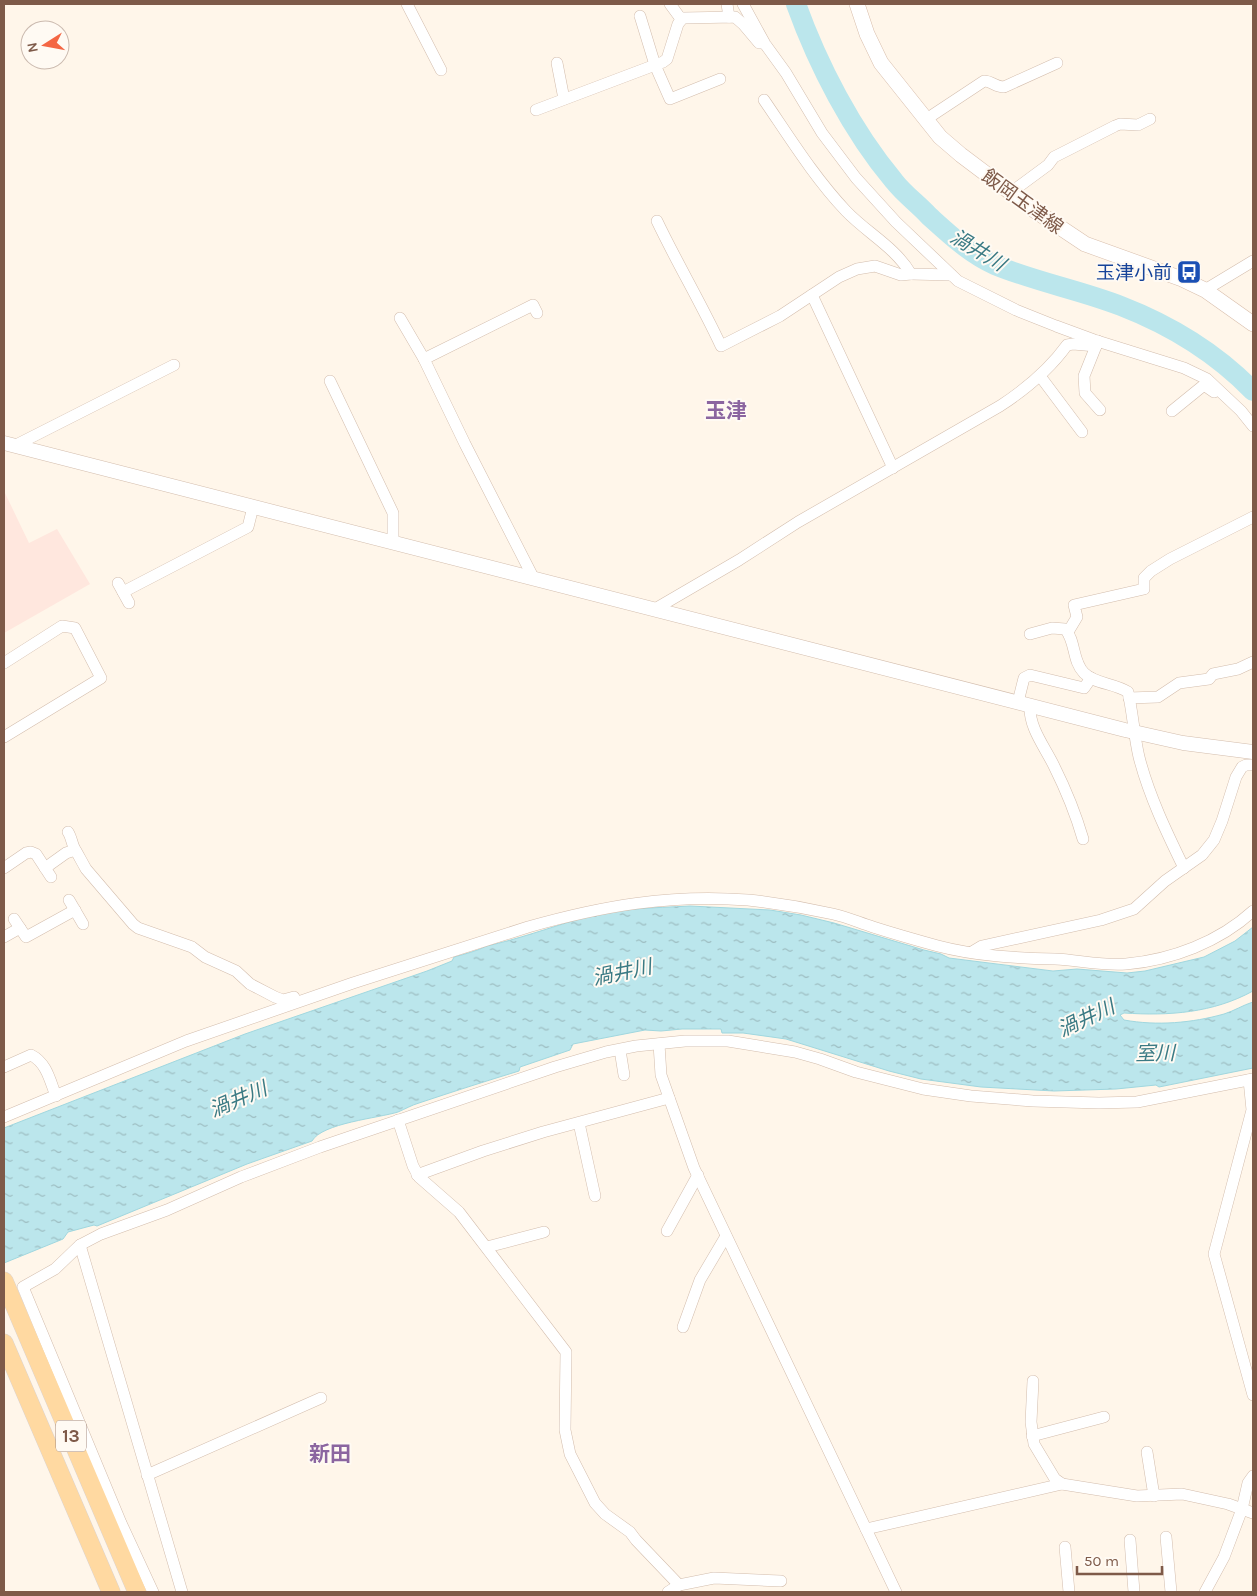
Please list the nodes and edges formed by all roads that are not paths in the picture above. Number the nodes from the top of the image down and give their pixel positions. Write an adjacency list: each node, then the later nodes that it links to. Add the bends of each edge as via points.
1 (406, 4): 13 (street)
2 (670, 4): 8 (street)
3 (727, 4): 7 (street)
4 (743, 4): 9 (street)
5 (858, 4): 19 (main road, 飯岡玉津線, via 880,63)
6 (640, 16): 12 (street)
7 (729, 17): 8 (street); 9 (street, via 739,19 759,43)
8 (681, 19): 12 (street, via 667,59)
9 (765, 44): 24 (street, via 822,133 856,178 896,222)
10 (557, 63): 15 (street)
11 (1057, 64): 19 (street, via 1004,87 984,81)
12 (656, 65): 14 (street, via 672,104); 15 (street)
13 (441, 70)
14 (720, 79)
15 (564, 99): 17 (street)
16 (764, 100): 23 (street, via 806,163 844,208 886,244)
17 (536, 110)
18 (1150, 119): 20 (street, via 1138,125 1120,124 1054,157)
19 (925, 120): 20 (main road, 飯岡玉津線, via 960,155)
20 (1010, 193): 25 (main road, 飯岡玉津線, via 1085,244)
21 (657, 220): 26 (street, via 721,346 780,316)
22 (1253, 261): 25 (street)
23 (911, 274): 24 (street); 26 (street, via 901,275 880,266 867,267 839,277)
24 (952, 275): 30 (street, via 1016,310)
25 (1206, 290): 29 (main road, 飯岡玉津線)
26 (812, 295): 41 (street)
27 (537, 313): 31 (street, via 533,305)
28 (400, 318): 31 (street)
29 (1253, 324)
30 (1097, 343): 33 (street, via 1068,345); 35 (street, via 1184,368 1207,379); 36 (street, via 1084,376 1085,393)
31 (424, 358): 45 (street)
32 (174, 366): 40 (street)
33 (1040, 376): 39 (street); 41 (street, via 1000,406)
34 (330, 382): 44 (street, via 393,513)
35 (1222, 393): 37 (street, via 1204,385); 38 (street)
36 (1100, 410)
37 (1172, 411)
38 (1253, 426)
39 (1082, 432)
40 (9, 445): 42 (street)
41 (893, 468): 47 (street)
42 (253, 507): 44 (street); 46 (street, via 248,527)
43 (1253, 517): 48 (street, via 1158,566 1144,578 1144,590 1074,605 1077,616)
44 (392, 543): 45 (street)
45 (534, 579): 47 (street)
46 (123, 593)
47 (655, 609): 54 (street)
48 (1068, 632): 49 (street, via 1052,628); 52 (street, via 1079,666)
49 (1030, 634)
50 (1253, 662): 53 (street, via 1213,674 1209,679 1179,683 1158,698)
51 (4, 663): 56 (street, via 62,626 76,628 101,678)
52 (1090, 678): 53 (street, via 1123,689); 54 (street, via 1084,688 1027,676 1024,678)
53 (1129, 698): 55 (street)
54 (1024, 704): 55 (street); 60 (street, via 1056,769)
55 (1136, 732): 57 (street, via 1183,743); 63 (street, via 1145,775 1164,827)
56 (4, 737)
57 (1253, 752)
58 (1253, 765): 63 (street, via 1242,767 1236,777 1214,840 1202,855)
59 (68, 832): 61 (street)
60 (1083, 839)
61 (75, 850): 62 (street, via 66,853 48,872 36,854 31,852); 68 (street, via 86,869 138,928 192,946 275,997 283,1000 307,994)
62 (4, 868)
63 (1184, 868): 67 (street, via 1134,909 1116,916 982,946)
64 (1253, 911): 67 (street, via 1238,925 1210,941 1163,957 1126,964)
65 (83, 924): 66 (street, via 72,905 26,938 17,924)
66 (4, 937)
67 (972, 952): 68 (street, via 940,947 835,914 802,908 749,900 660,900 622,904 567,916)
68 (312, 997): 74 (street, via 186,1041)
69 (659, 1044): 70 (street); 73 (street, via 728,1041 820,1059 856,1072 923,1088 1033,1101 1136,1102); 75 (street, via 661,1075)
70 (620, 1050): 72 (street); 77 (street, via 555,1067)
71 (4, 1067): 74 (street, via 32,1055 38,1058 46,1069)
72 (624, 1074)
73 (1251, 1079): 90 (street, via 1252,1110 1214,1254)
74 (56, 1096): 76 (street)
75 (669, 1098): 78 (street); 80 (street)
76 (4, 1117)
77 (398, 1120): 79 (street); 85 (street, via 258,1170)
78 (579, 1123): 79 (street, via 483,1151); 81 (street)
79 (418, 1175): 86 (street, via 459,1212)
80 (698, 1176): 82 (street); 84 (street)
81 (595, 1196)
82 (667, 1230)
83 (544, 1232): 86 (street)
84 (726, 1236): 88 (street, via 700,1280); 103 (street)
85 (80, 1245): 97 (street); 111 (street, via 55,1269 23,1288)
86 (487, 1247): 108 (street, via 566,1352 567,1441 570,1454 595,1503 630,1532)
87 (4, 1281): 110 (main road, 13)
88 (683, 1327)
89 (4, 1343): 109 (main road, 13)
90 (1251, 1379): 92 (street)
91 (1033, 1381): 95 (street)
92 (1253, 1395)
93 (321, 1398): 97 (street)
94 (1104, 1417): 95 (street)
95 (1032, 1436): 99 (street, via 1038,1453)
96 (1147, 1452): 100 (street)
97 (147, 1475): 112 (street)
98 (1253, 1476): 101 (street, via 1248,1483)
99 (1062, 1484): 100 (street); 103 (street)
100 (1154, 1496): 101 (street, via 1182,1494)
101 (1242, 1509): 102 (street); 118 (street, via 1224,1557)
102 (1253, 1513)
103 (866, 1529): 114 (street)
104 (1166, 1537): 117 (street)
105 (1130, 1540): 116 (street)
106 (1064, 1547): 115 (street)
107 (781, 1581): 108 (street, via 714,1578)
108 (679, 1585): 113 (street)
109 (111, 1592)
110 (137, 1592)
111 (153, 1592)
112 (182, 1592)
113 (668, 1592)
114 (896, 1592)
115 (1069, 1592)
116 (1134, 1592)
117 (1171, 1592)
118 (1205, 1592)

